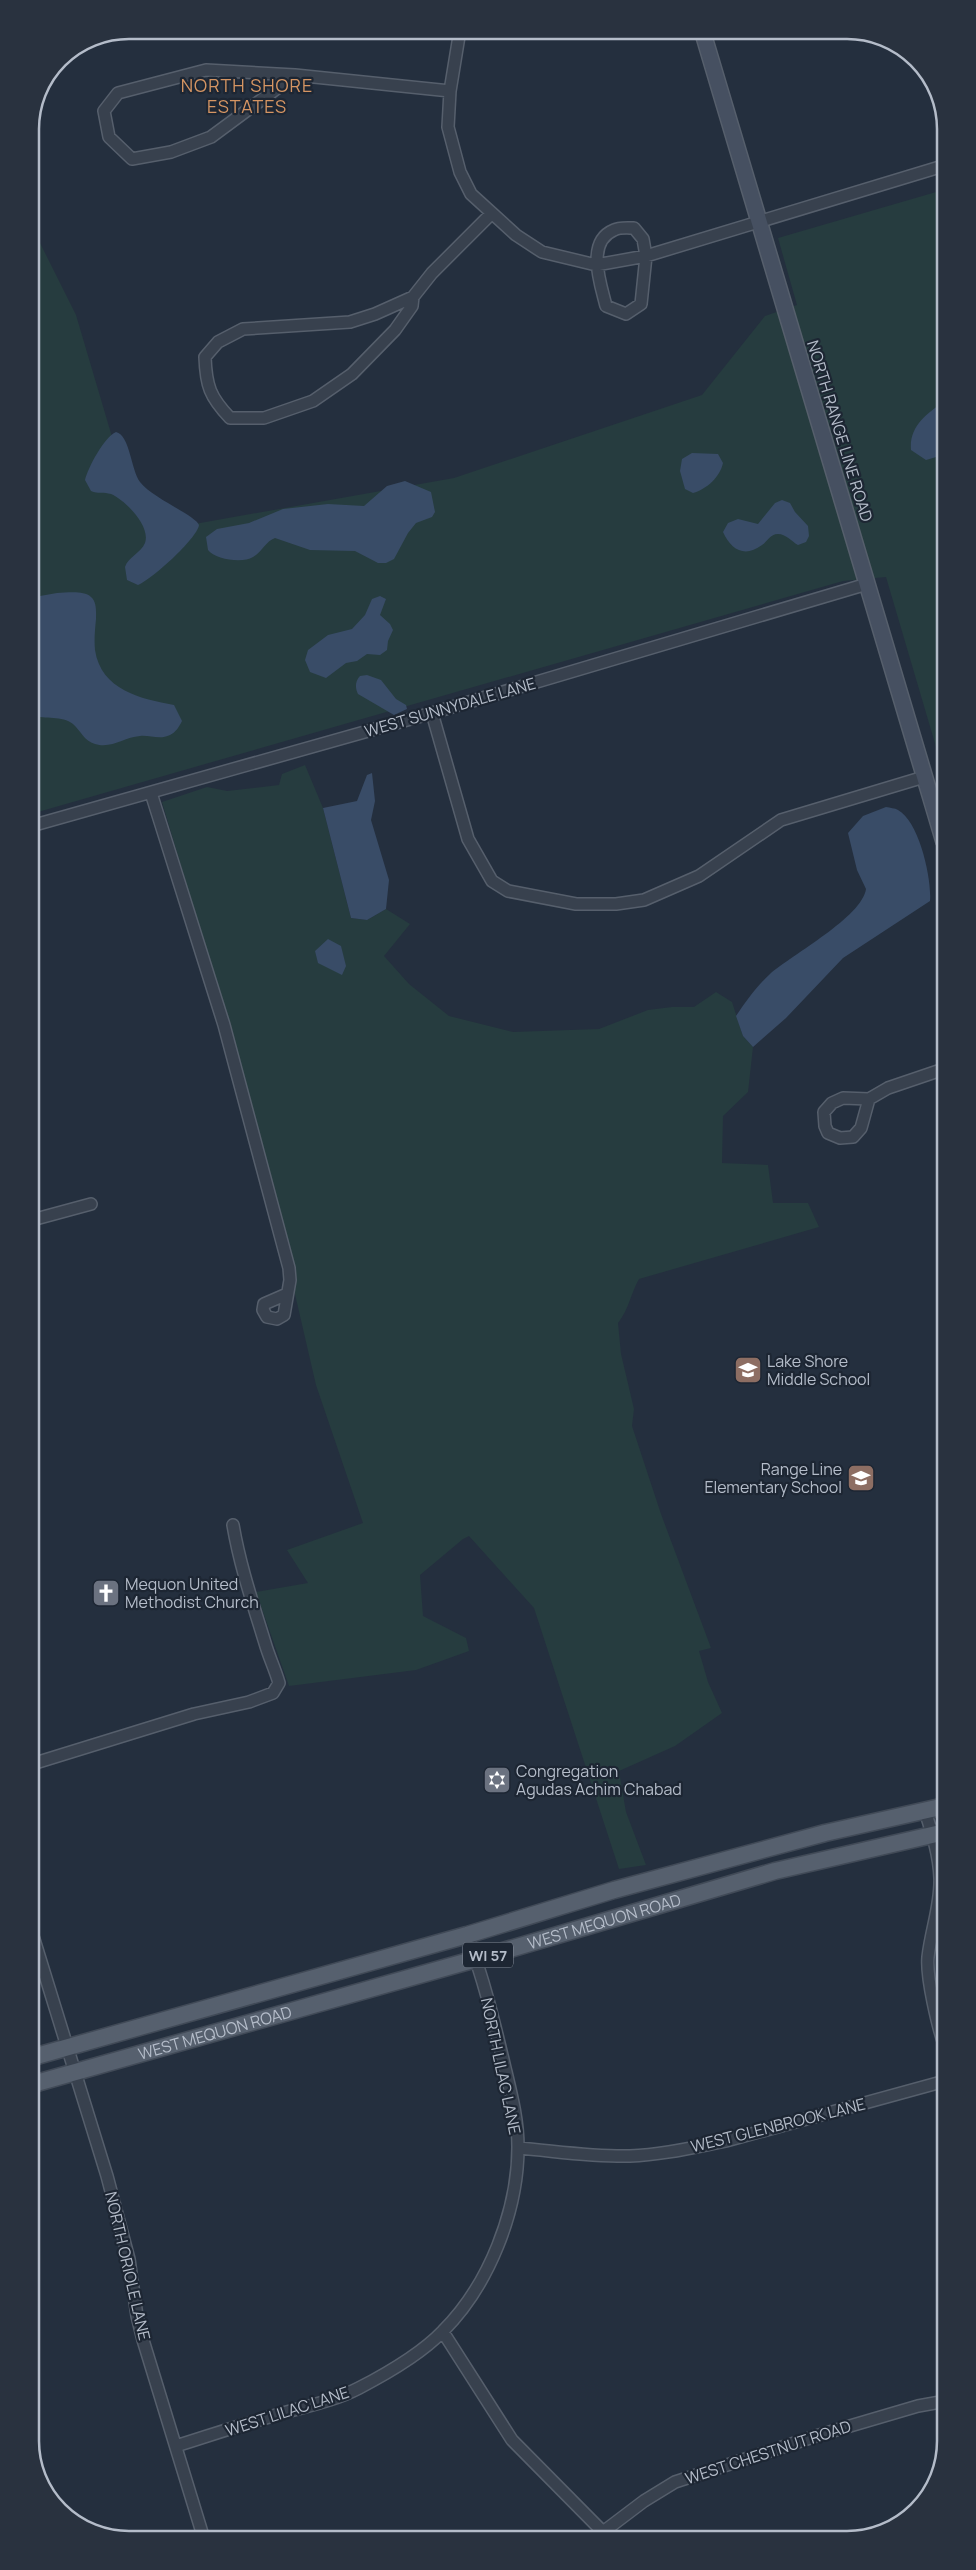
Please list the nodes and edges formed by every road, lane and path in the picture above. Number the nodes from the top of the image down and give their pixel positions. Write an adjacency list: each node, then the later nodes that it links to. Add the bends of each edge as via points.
1 (459, 39): 4 (street)
2 (705, 39): 7 (street, NORTH RANGE LINE ROAD)
3 (295, 75): 3 (street, via 206,70 118,93 104,112 109,137 132,159 171,152 211,137); 4 (street)
4 (450, 91): 6 (street, via 448,127 460,172 471,194)
5 (937, 168): 7 (street)
6 (492, 214): 9 (street, via 542,252); 10 (street, via 432,273)
7 (759, 221): 8 (street); 11 (street, NORTH RANGE LINE ROAD)
8 (646, 256): 9 (street); 9 (street, via 643,239 634,228 614,230 601,241); 9 (street, via 641,304 626,314 606,306)
9 (596, 265)
10 (413, 297): 10 (street, via 350,322 243,329 218,342 205,357 206,380 214,402 230,418 264,418 313,401 352,374 395,330 412,306)
11 (867, 584): 12 (street, WEST SUNNYDALE LANE); 13 (street, NORTH RANGE LINE ROAD)
12 (432, 713): 13 (street, via 468,839 492,881 508,891 576,904 644,900 699,876 781,820); 14 (street, WEST SUNNYDALE LANE)
13 (924, 777): 15 (street, NORTH RANGE LINE ROAD)
14 (151, 793): 16 (street, WEST SUNNYDALE LANE); 21 (street, via 224,1025 289,1268)
15 (937, 819)
16 (39, 824)
17 (937, 1071): 18 (street, via 888,1088)
18 (870, 1099)
19 (91, 1204): 20 (street)
20 (39, 1218)
21 (286, 1294)
22 (233, 1525): 23 (street, via 240,1564 276,1670 279,1683 273,1693)
23 (39, 1762)
24 (937, 1808): 25 (main road, WEST MEQUON ROAD / WI 57)
25 (925, 1811): 26 (street); 29 (main road, WEST MEQUON ROAD / WI 57, via 763,1849)
26 (937, 1830)
27 (937, 1833): 31 (main road, WEST MEQUON ROAD / WI 57, via 775,1870)
28 (937, 1914): 32 (street, via 928,1959)
29 (467, 1934): 31 (street, NORTH LILAC LANE); 33 (main road, WEST MEQUON ROAD / WI 57)
30 (39, 1956): 33 (street, NORTH ORIOLE LANE)
31 (476, 1959): 35 (main road, WEST MEQUON ROAD / WI 57); 38 (street, NORTH LILAC LANE, via 509,2087 517,2123)
32 (937, 2012)
33 (66, 2048): 34 (main road, WEST MEQUON ROAD / WI 57); 35 (street, NORTH ORIOLE LANE)
34 (39, 2055)
35 (75, 2072): 36 (main road, WEST MEQUON ROAD / WI 57); 41 (street, NORTH ORIOLE LANE, via 129,2259 137,2316)
36 (39, 2082)
37 (937, 2083): 38 (street, WEST GLENBROOK LANE, via 693,2148 608,2156)
38 (518, 2148): 39 (street, NORTH LILAC LANE, via 510,2210 494,2256 468,2300)
39 (443, 2332): 41 (street, WEST LILAC LANE, via 402,2363 357,2389); 43 (street, via 512,2440)
40 (937, 2403): 44 (street, WEST CHESTNUT ROAD, via 918,2406 675,2482 644,2501)
41 (176, 2446): 42 (street, NORTH ORIOLE LANE)
42 (202, 2531)
43 (598, 2531)
44 (607, 2531)

